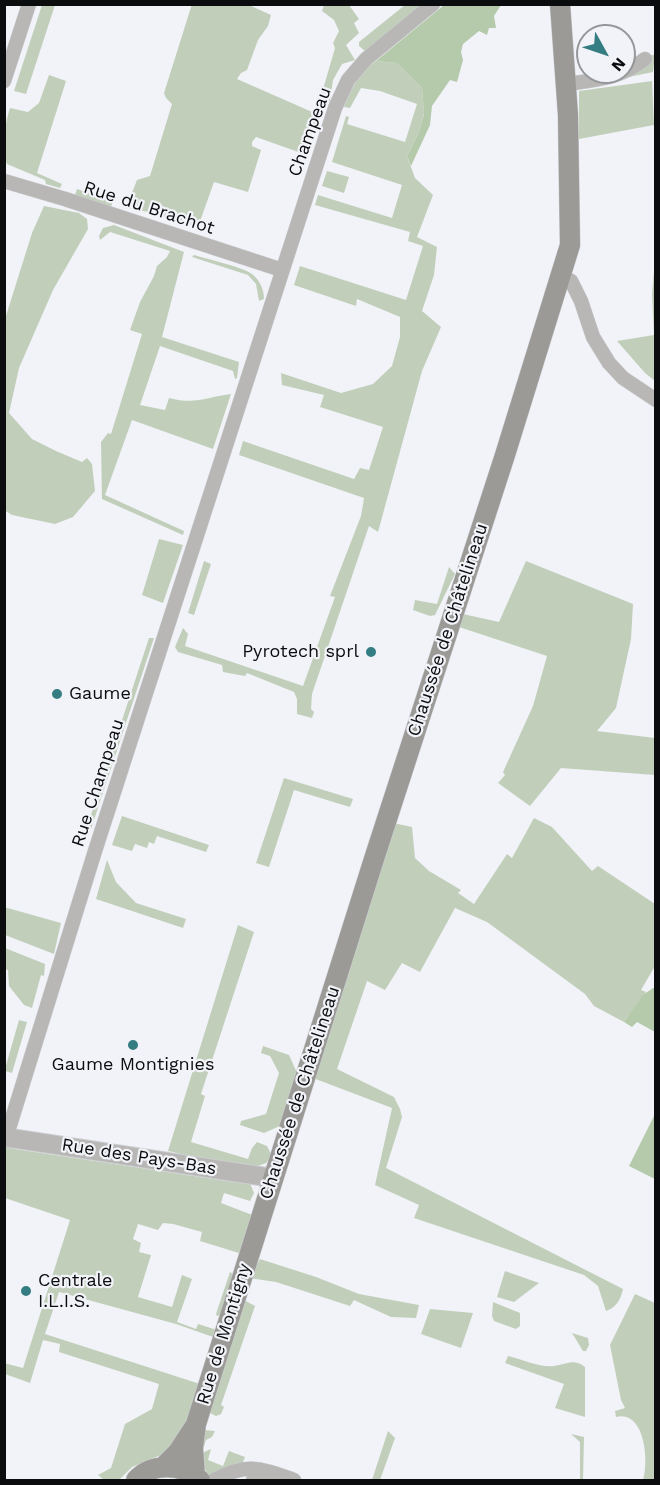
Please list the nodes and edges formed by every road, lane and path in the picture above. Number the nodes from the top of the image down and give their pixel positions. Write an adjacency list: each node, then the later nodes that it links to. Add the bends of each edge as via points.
1 (29, 4): 5 (street)
2 (433, 4): 8 (street, Champeau, via 366,59 348,80)
3 (560, 4): 6 (main road, Chaussée de Châtelineau)
4 (645, 59): 6 (street, via 615,76)
5 (4, 81)
6 (567, 84): 9 (main road, Chaussée de Châtelineau, via 570,245)
7 (4, 182): 8 (street, Rue du Brachot)
8 (282, 270): 11 (street, Rue Champeau)
9 (560, 275): 10 (street, via 571,281 593,337 609,363 623,378); 12 (main road, Chaussée de Châtelineau)
10 (656, 400)
11 (5, 1137): 12 (street, Rue des Pays-Bas)
12 (273, 1178): 13 (main road, Chaussée de Châtelineau)
13 (252, 1245): 14 (main road, Rue de Montigny)
14 (196, 1424): 15 (main road); 16 (main road, via 193,1448)
15 (163, 1467): 16 (main road, via 180,1468); 17 (main road)
16 (203, 1479): 20 (street, via 232,1470 262,1468)
17 (135, 1480)
18 (253, 1480): 19 (street)
19 (261, 1480)
20 (294, 1480)

